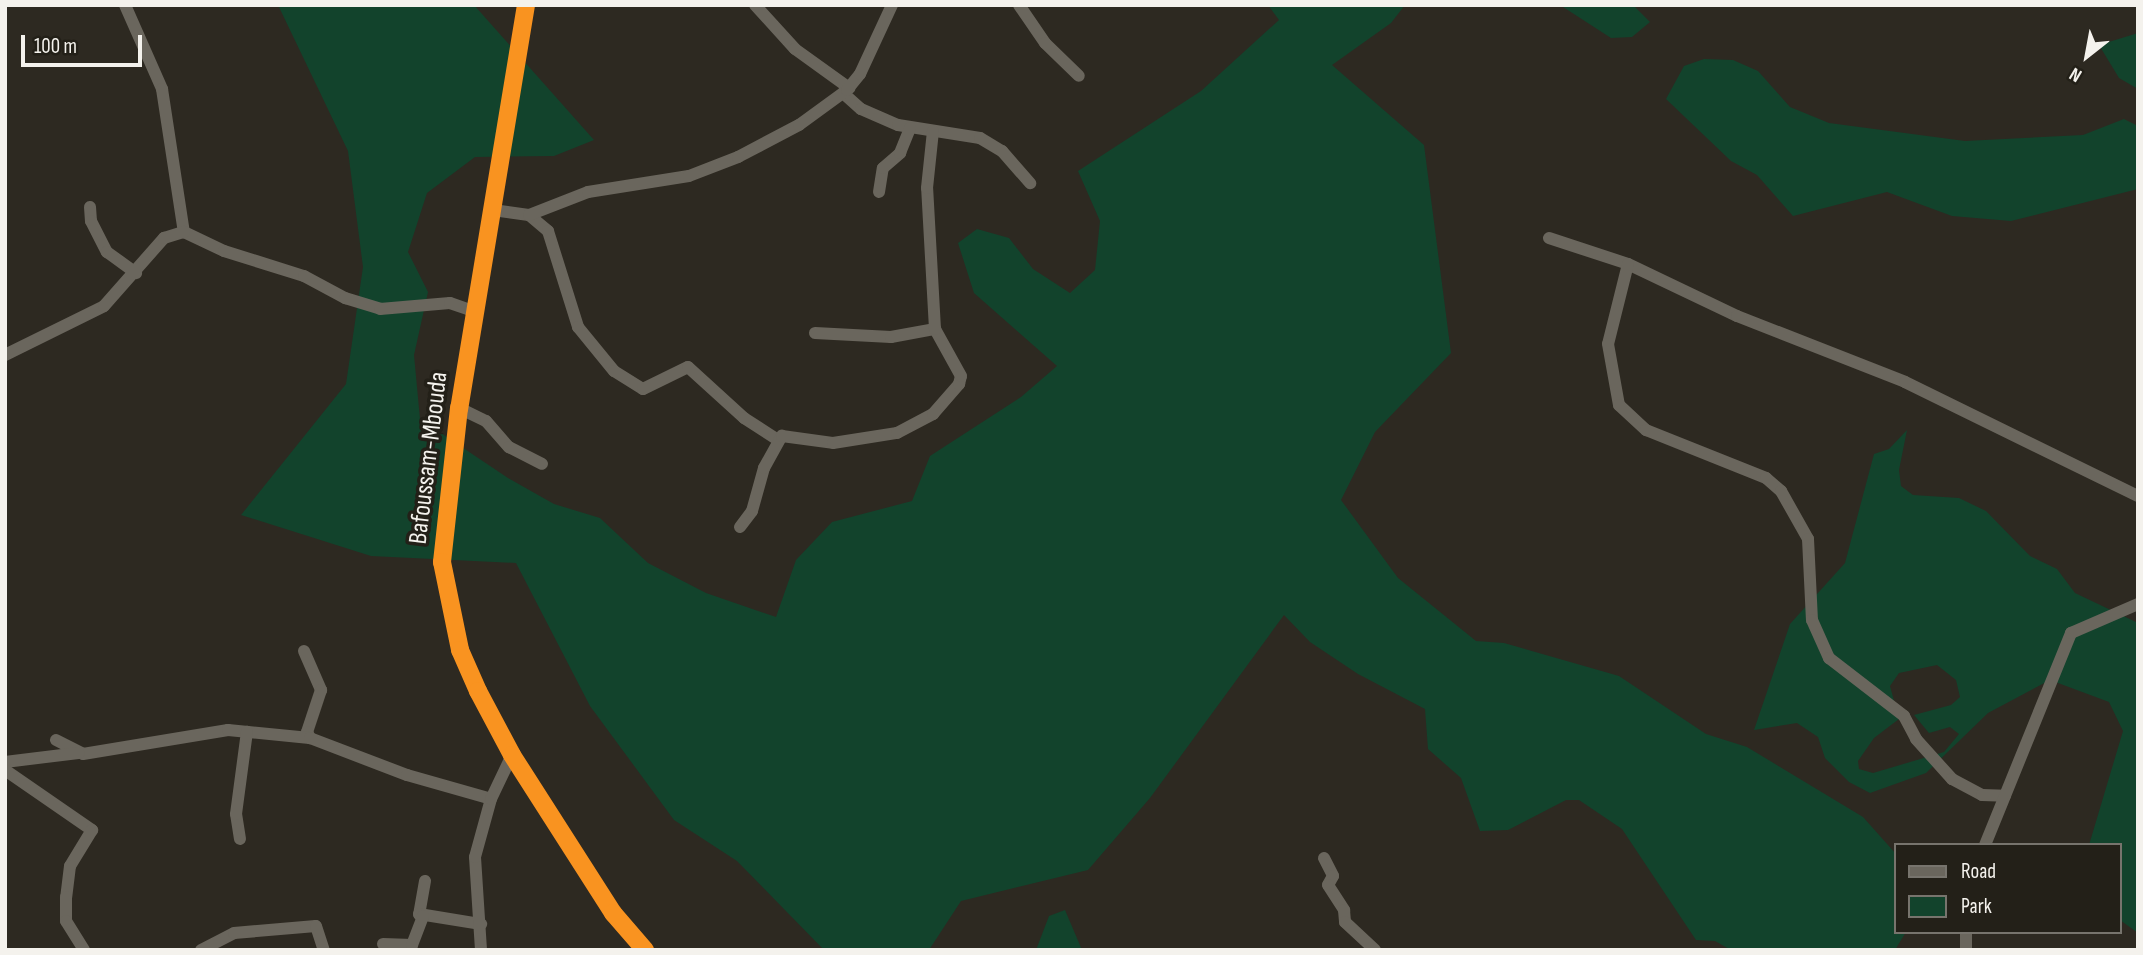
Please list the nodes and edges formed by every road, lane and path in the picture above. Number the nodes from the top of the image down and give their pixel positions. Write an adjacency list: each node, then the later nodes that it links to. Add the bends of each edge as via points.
1 (125, 5): 15 (street, via 162,89)
2 (526, 5): 13 (highway, Bafoussam-Mbouda)
3 (755, 5): 7 (street, via 795,49)
4 (892, 5): 7 (street, via 866,64)
5 (1019, 5): 6 (street, via 1045,43)
6 (1079, 76)
7 (846, 90): 8 (street, via 861,109); 14 (street, via 799,125 738,157 676,180 589,192)
8 (910, 128): 9 (street); 11 (street, via 900,153 883,169)
9 (933, 131): 10 (street, via 980,138 1002,151); 20 (street, via 927,188)
10 (1030, 183)
11 (878, 192)
12 (90, 207): 18 (street, via 99,241)
13 (493, 209): 14 (street); 19 (highway, Bafoussam-Mbouda)
14 (529, 215): 24 (street, via 554,241 578,327 605,363 643,389 688,367 744,418)
15 (184, 232): 18 (street, via 164,238); 19 (street, via 380,309 450,303 470,310)
16 (1549, 239): 17 (street)
17 (1628, 264): 26 (street, via 1737,316 1905,382); 37 (street, via 1608,344 1619,405 1646,430 1766,478 1781,491 1808,538 1812,620 1829,657 1904,716 1916,738 1952,779 1982,795)
18 (136, 273): 22 (street, via 104,306)
19 (477, 320): 23 (highway, Bafoussam-Mbouda)
20 (935, 329): 21 (street, via 891,337); 24 (street, via 961,380 923,421 897,433 854,441 833,443 789,435)
21 (815, 333)
22 (5, 355)
23 (459, 408): 25 (street, via 486,421 509,447); 34 (highway, Bafoussam-Mbouda, via 442,562 460,650)
24 (778, 440): 27 (street, via 764,468 752,511)
25 (542, 464)
26 (2138, 496)
27 (740, 527)
28 (2138, 604): 37 (street, via 2071,633)
29 (304, 651): 31 (street, via 321,690 307,732)
30 (247, 732): 31 (street); 33 (street, via 228,730); 39 (street, via 236,814)
31 (310, 738): 38 (street, via 407,775)
32 (56, 740): 33 (street)
33 (78, 753): 35 (street)
34 (512, 755): 38 (street); 50 (highway, Bafoussam-Mbouda, via 613,913)
35 (5, 762)
36 (5, 770): 46 (street, via 92,830 70,866 66,897 66,921)
37 (2004, 796): 40 (street)
38 (491, 799): 44 (street, via 475,857)
39 (240, 839)
40 (1986, 843)
41 (1324, 858): 51 (street, via 1333,876 1328,885 1344,910 1345,922)
42 (425, 881): 43 (street, via 418,909)
43 (423, 916): 44 (street); 45 (street, via 412,945)
44 (481, 924): 49 (street)
45 (383, 944)
46 (84, 950)
47 (201, 950): 48 (street, via 234,933 316,926)
48 (324, 950)
49 (481, 950)
50 (645, 950)
51 (1375, 950)

